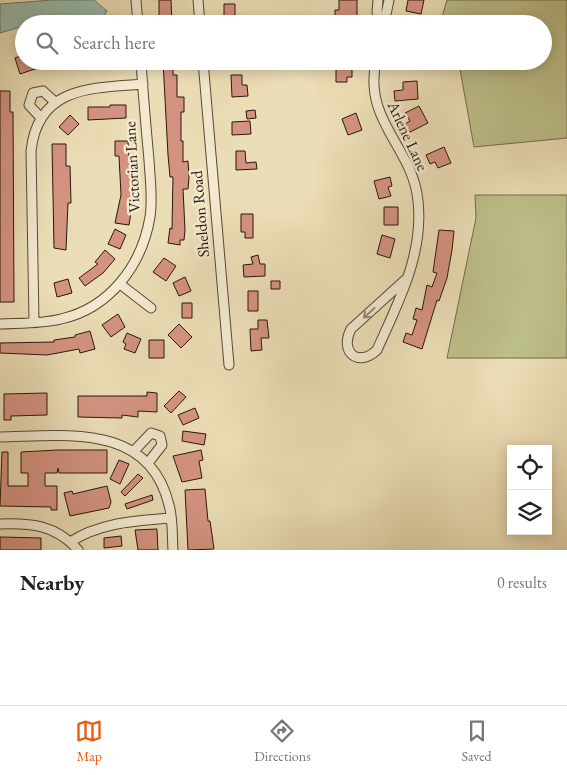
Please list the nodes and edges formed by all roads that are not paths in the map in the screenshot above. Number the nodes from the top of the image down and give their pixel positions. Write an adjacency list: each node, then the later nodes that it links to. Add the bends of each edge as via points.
1 (136, 0): 5 (street)
2 (198, 0): 6 (street)
3 (378, 0): 7 (street)
4 (389, 0): 8 (street)
5 (137, 15)
6 (199, 15)
7 (378, 15)
8 (385, 15)
9 (142, 70): 12 (street, Victorian Lane)
10 (204, 70): 20 (street, Sheldon Road)
11 (374, 70): 15 (street, Arlene Lane, via 374,98 381,119 409,170 418,199 419,240 413,265)
12 (143, 84): 13 (street, via 84,89); 16 (street, Victorian Lane, via 151,216 140,254)
13 (55, 102): 14 (street); 14 (street, via 43,91 33,93 29,105)
14 (41, 118): 18 (street, via 31,151)
15 (405, 280): 15 (street, Arlene Lane, one-way to 15, via 351,329 346,339 352,355 370,357 377,350)
16 (120, 284): 17 (street); 18 (street, Victorian Lane, via 82,312)
17 (151, 308)
18 (34, 322): 19 (street, Victorian Lane)
19 (0, 324)
20 (229, 365)
21 (0, 437): 22 (street, via 95,437)
22 (134, 451): 23 (street); 23 (street, via 151,433 160,436 162,445)
23 (148, 463): 24 (street, via 164,490)
24 (171, 518): 26 (street, via 108,525); 28 (street)
25 (0, 524): 26 (street, via 40,525)
26 (70, 542): 27 (street)
27 (78, 550)
28 (174, 550)

